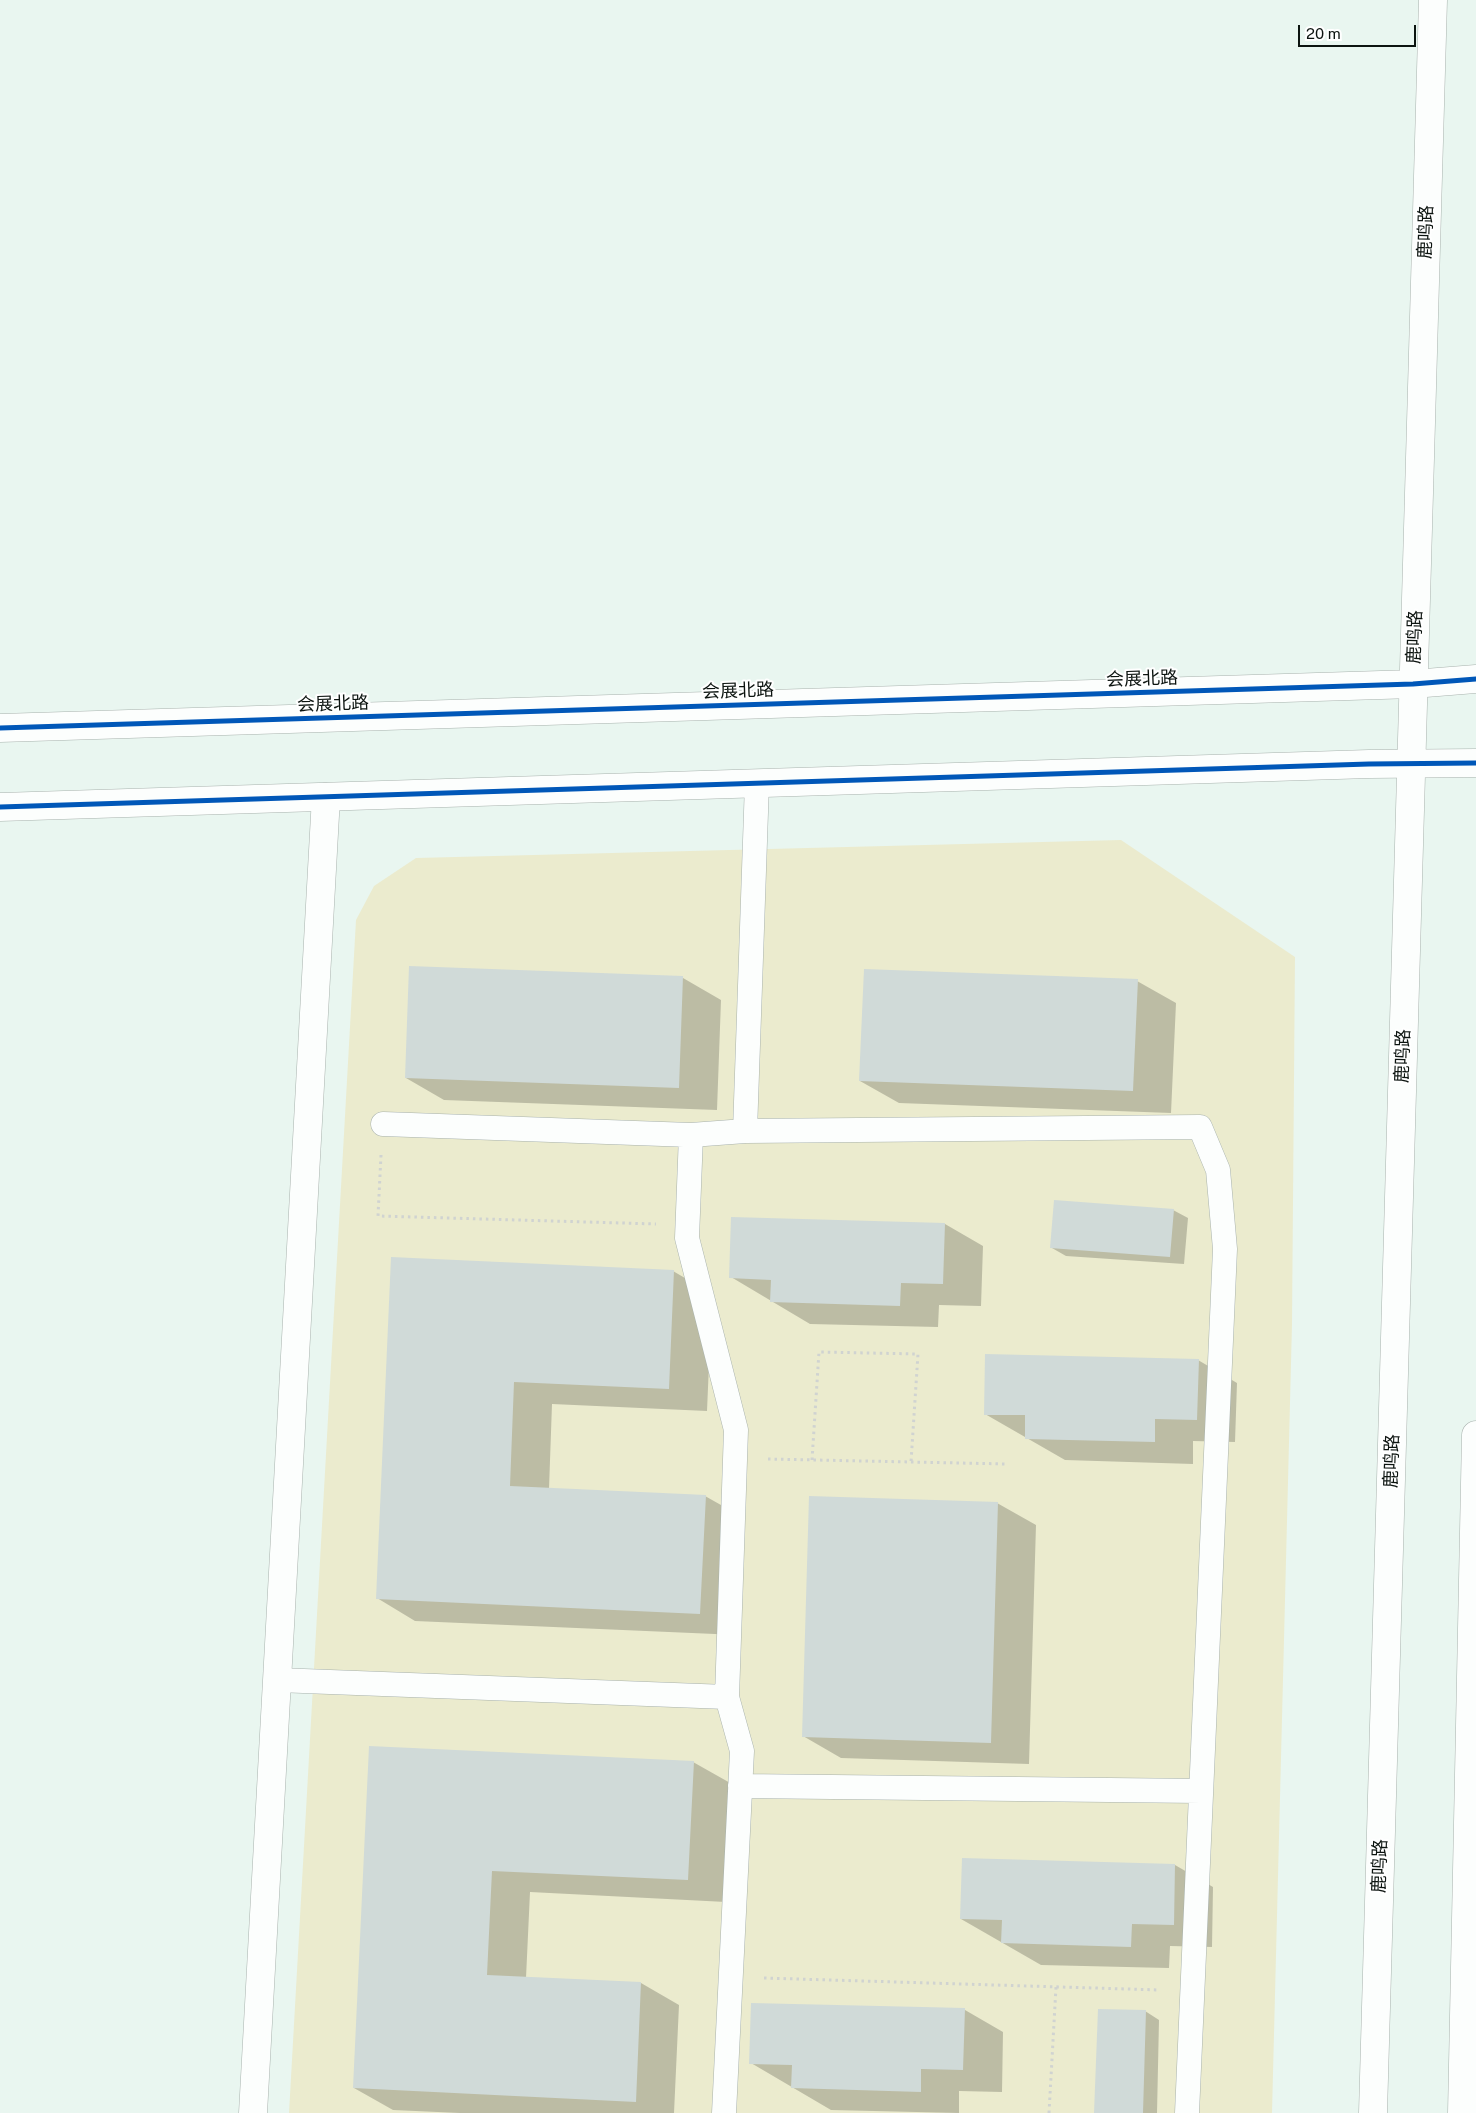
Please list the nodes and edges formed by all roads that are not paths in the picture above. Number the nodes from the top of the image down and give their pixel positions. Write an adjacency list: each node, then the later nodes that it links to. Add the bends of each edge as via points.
1 (1433, 0): 3 (main road, 鹿鸣路)
2 (1476, 679): 3 (main road, 会展北路)
3 (1413, 684): 4 (main road, 会展北路); 5 (main road, 鹿鸣路)
4 (0, 728)
5 (1411, 763): 6 (main road); 7 (main road); 22 (main road, 鹿鸣路)
6 (1476, 763)
7 (757, 783): 8 (main road); 11 (lane)
8 (326, 797): 9 (main road); 14 (main road)
9 (0, 807)
10 (383, 1124): 12 (lane)
11 (744, 1131): 12 (lane); 17 (lane, via 1200,1128 1218,1170 1225,1249)
12 (692, 1135): 15 (lane, via 687,1238 736,1430)
13 (1476, 1435): 18 (main road)
14 (277, 1680): 15 (lane); 19 (main road)
15 (727, 1698): 16 (lane, via 742,1751)
16 (740, 1786): 17 (lane); 20 (lane)
17 (1201, 1791): 21 (lane)
18 (1471, 1856): 23 (main road)
19 (253, 2113)
20 (724, 2113)
21 (1187, 2113)
22 (1374, 2113)
23 (1462, 2113)

